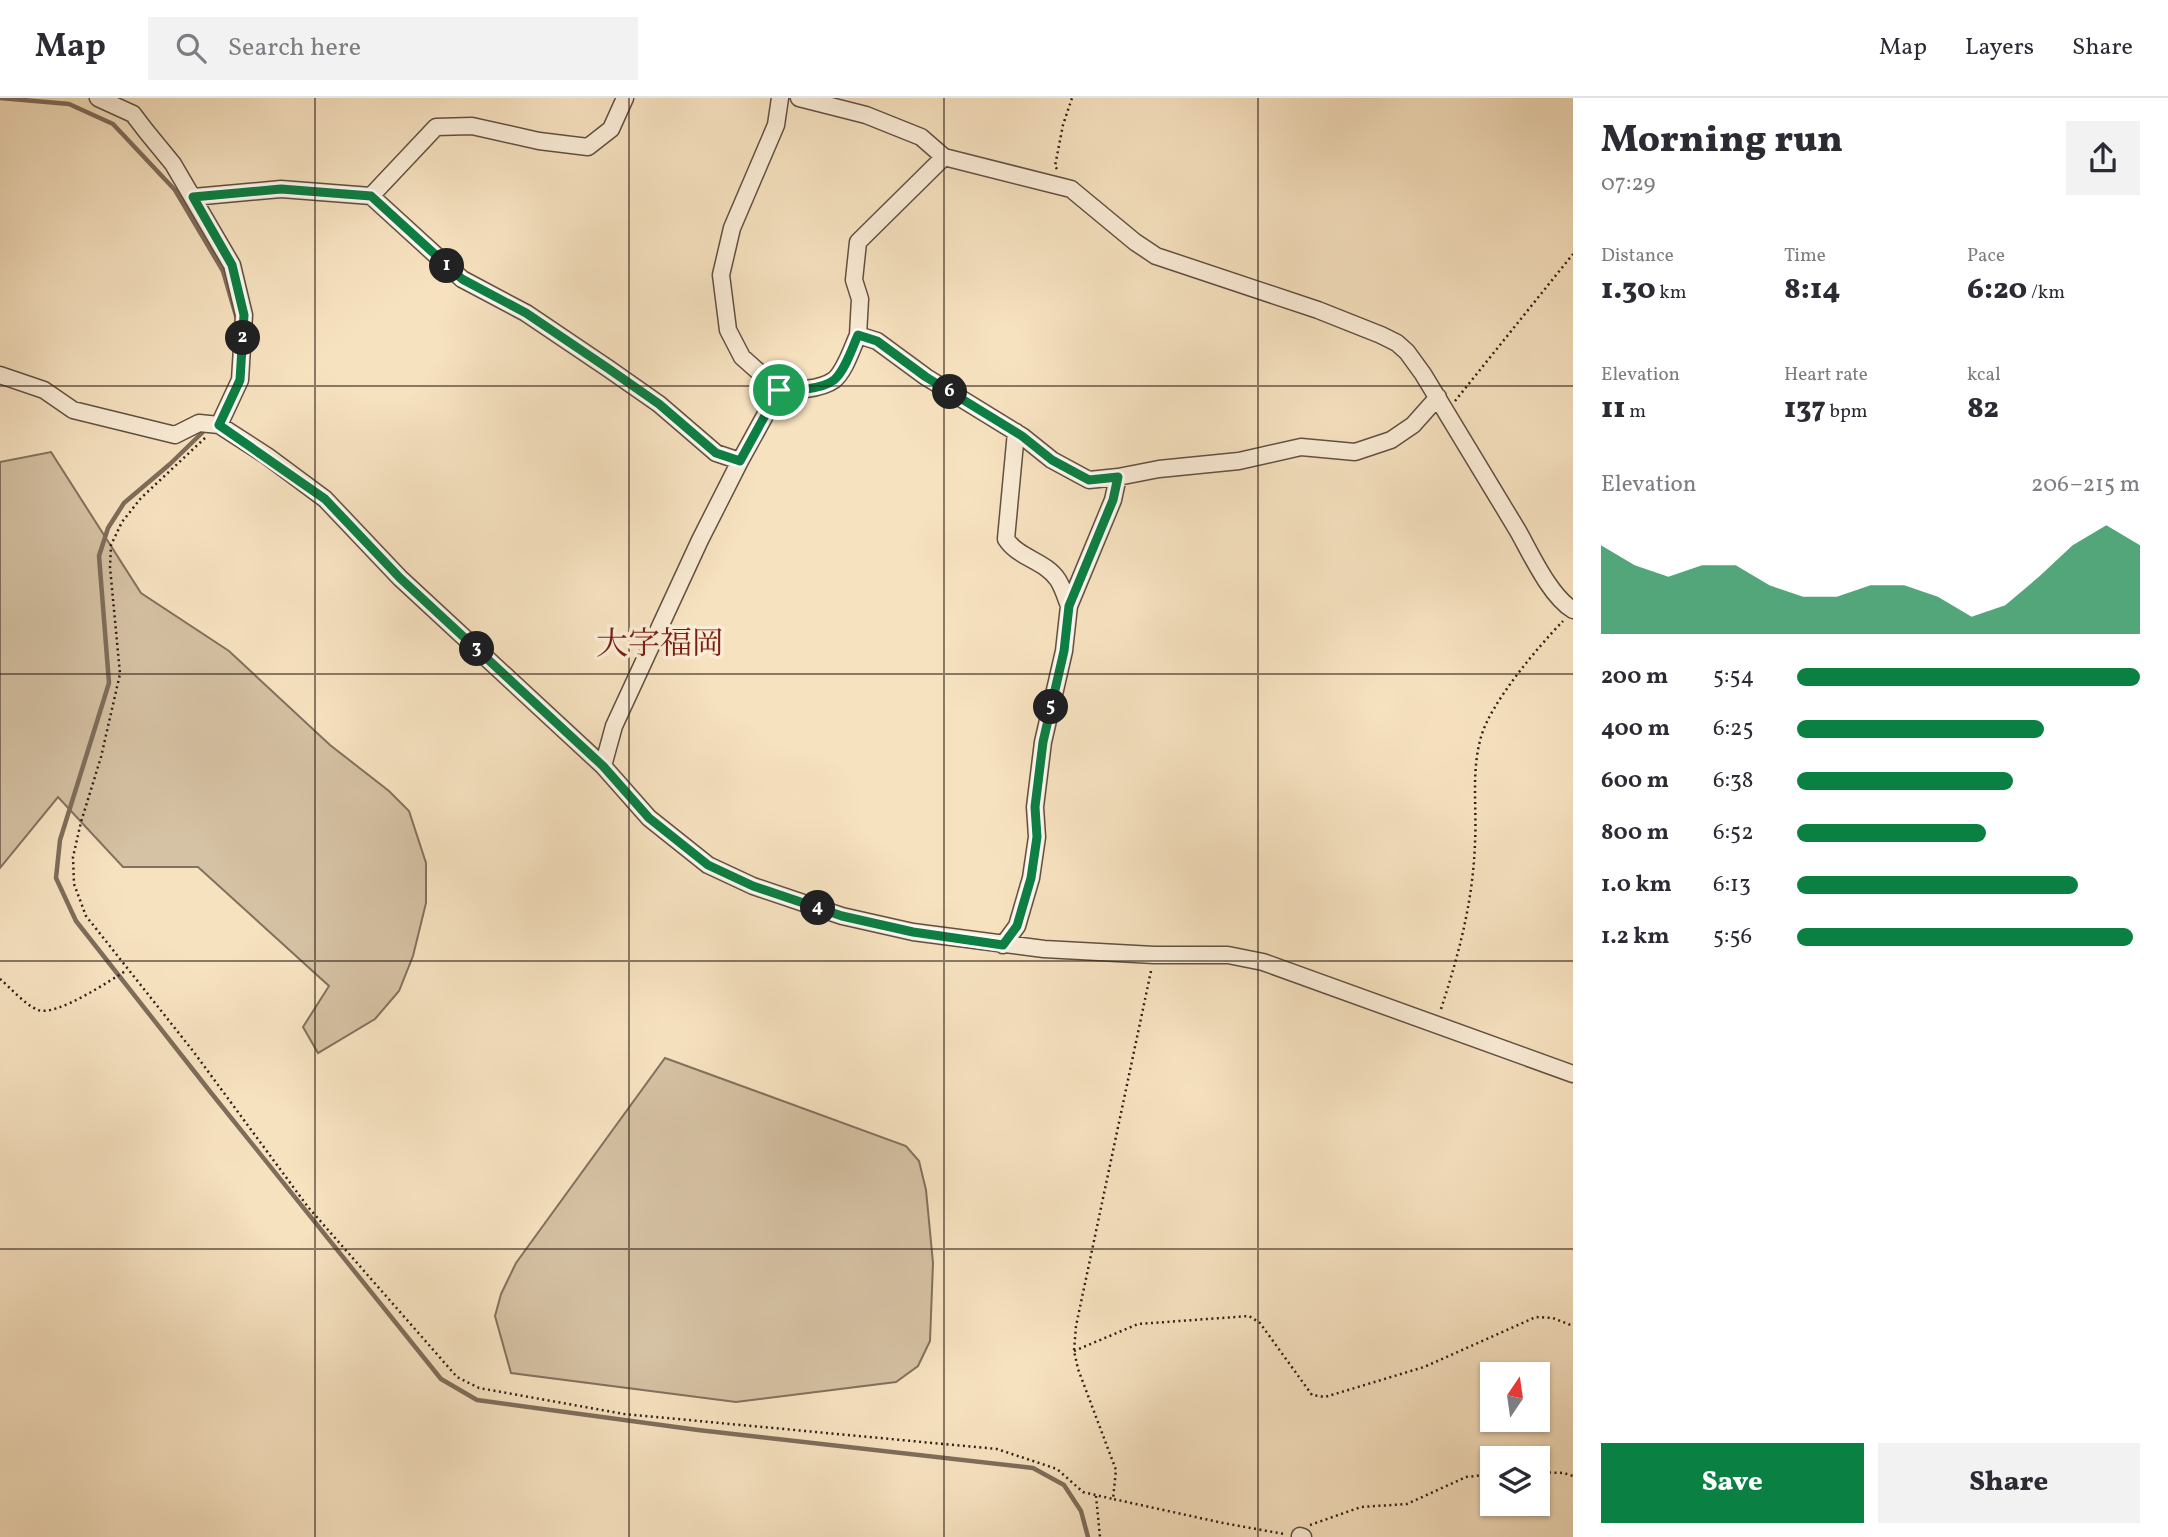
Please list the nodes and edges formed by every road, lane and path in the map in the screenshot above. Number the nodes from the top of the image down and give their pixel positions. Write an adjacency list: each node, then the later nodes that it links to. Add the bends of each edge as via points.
1 (98, 98): 6 (street)
2 (625, 98): 9 (street, via 611,129 588,147 472,126 436,127)
3 (780, 98): 14 (street, via 776,125 732,228 721,275 728,330 737,348)
4 (799, 98): 7 (street, via 866,115 921,137)
5 (1072, 98): 8 (path, via 1055,166)
6 (116, 101): 10 (street, via 133,114)
7 (944, 157): 8 (street); 12 (street, via 858,242 854,280 860,299)
8 (1071, 189): 15 (street, via 1156,256 1318,310 1396,343)
9 (371, 196): 10 (street, via 281,189); 19 (street, via 462,279 526,313 659,404 716,453)
10 (193, 197): 17 (street, via 232,265 244,315 240,380)
11 (1573, 254): 16 (path)
12 (858, 335): 14 (street, via 834,380 805,390); 18 (street, via 877,341)
13 (0, 375): 17 (street, via 44,390 73,410 175,435 200,424)
14 (779, 390): 19 (street)
15 (1438, 397): 16 (street); 20 (street, via 1413,425 1391,440 1355,452 1301,447 1239,461)
16 (1447, 412): 22 (street)
17 (219, 425): 23 (street, via 325,499 400,578); 26 (path, via 141,498 111,545 121,674 73,857 74,884 86,916)
18 (1016, 432): 20 (street, via 1052,460 1089,480); 21 (street, via 1006,539 1012,548 1058,578)
19 (740, 461): 23 (street, via 614,726)
20 (1118, 477): 21 (street, via 1110,510)
21 (1069, 606): 24 (street, via 1064,651 1043,742 1031,878 1017,926)
22 (1568, 615): 28 (path, via 1535,651 1481,736 1475,772 1472,893)
23 (603, 766): 24 (street, via 649,818 708,865 753,886 842,916)
24 (1003, 945): 25 (street)
25 (1154, 955): 28 (street, via 1228,955 1263,962); 31 (path)
26 (127, 970): 27 (path, via 47,1012 36,1010); 35 (path, via 309,1207 457,1377 479,1388 624,1414 997,1449 1057,1469 1083,1492)
27 (0, 979)
28 (1436, 1026): 29 (street)
29 (1573, 1074)
30 (1573, 1326): 31 (path, via 1536,1317 1424,1367 1325,1397 1312,1395 1260,1323 1249,1316 1138,1324)
31 (1074, 1351): 36 (path, via 1116,1470)
32 (1550, 1472): 34 (path)
33 (1480, 1475): 38 (path, via 1466,1477 1407,1504 1361,1507 1311,1523)
34 (1573, 1476)
35 (1096, 1496): 36 (path); 37 (path)
36 (1114, 1499): 38 (path)
37 (1100, 1537)
38 (1302, 1537)

